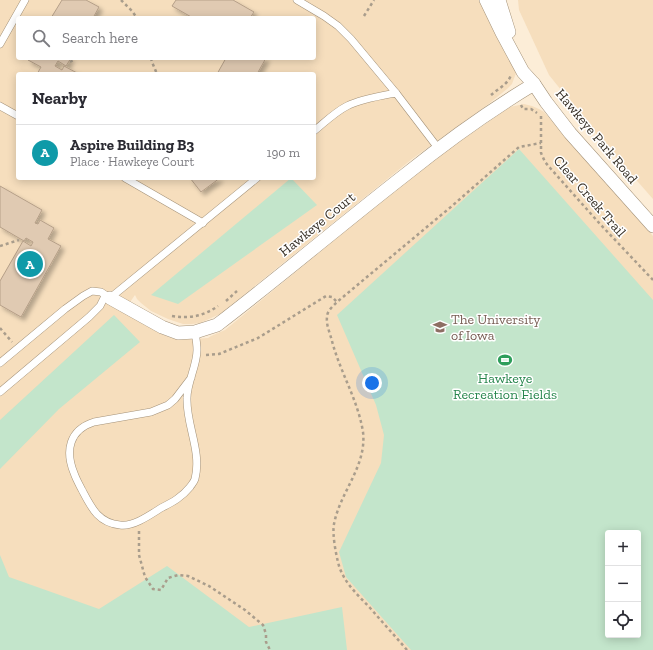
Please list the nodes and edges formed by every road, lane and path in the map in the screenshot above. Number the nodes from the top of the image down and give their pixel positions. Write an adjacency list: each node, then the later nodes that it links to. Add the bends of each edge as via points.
1 (25, 0): 9 (lane)
2 (121, 0): 7 (path)
3 (296, 0): 15 (lane, via 338,26)
4 (374, 0): 8 (path)
5 (486, 0): 14 (street, Hawkeye Park Road, via 512,53 523,72)
6 (499, 0): 14 (street, Hawkeye Park Road, via 511,36)
7 (136, 16)
8 (364, 16)
9 (0, 44)
10 (74, 60): 12 (path)
11 (152, 60): 13 (path)
12 (70, 62)
13 (156, 72)
14 (534, 84): 16 (street, Hawkeye Court); 26 (street, Hawkeye Park Road, via 570,133)
15 (396, 93): 20 (lane, via 346,106); 22 (lane)
16 (515, 95): 17 (path, Clear Creek Trail, via 507,83); 21 (path, Clear Creek Trail, via 523,109 541,116); 22 (street, Hawkeye Court)
17 (489, 96)
18 (0, 106): 19 (lane)
19 (16, 115)
20 (316, 129)
21 (541, 143): 29 (path, Clear Creek Trail, via 545,162); 32 (path, via 519,147)
22 (438, 148): 35 (street, Hawkeye Court, via 217,325)
23 (128, 180): 25 (lane)
24 (255, 180): 25 (lane)
25 (203, 223): 31 (lane)
26 (653, 226)
27 (19, 240): 28 (path)
28 (0, 246)
29 (653, 280)
30 (238, 291): 33 (path, via 210,312 182,318)
31 (108, 297): 35 (street, Hawkeye Court, via 162,327 178,333); 36 (lane, via 101,292 92,291 83,296); 40 (lane, via 89,317)
32 (336, 302): 37 (path, via 332,297 326,296 258,338 219,354); 43 (path, via 327,315 327,323 336,356 359,418 363,448 360,462 333,525 334,545 346,581)
33 (170, 316)
34 (0, 328): 36 (path)
35 (195, 332): 37 (lane)
36 (18, 348): 38 (lane)
37 (196, 356): 39 (lane)
38 (0, 363)
39 (191, 378): 41 (lane, via 187,405 196,451 197,468 194,481 184,495); 41 (lane, via 168,405 151,412 88,424 72,438 70,446 74,474 99,517 120,526)
40 (0, 392)
41 (139, 521): 42 (path, via 139,555 145,577 153,589 161,590 168,578 178,575 188,576 209,586 263,625)
42 (270, 650)
43 (407, 650)

